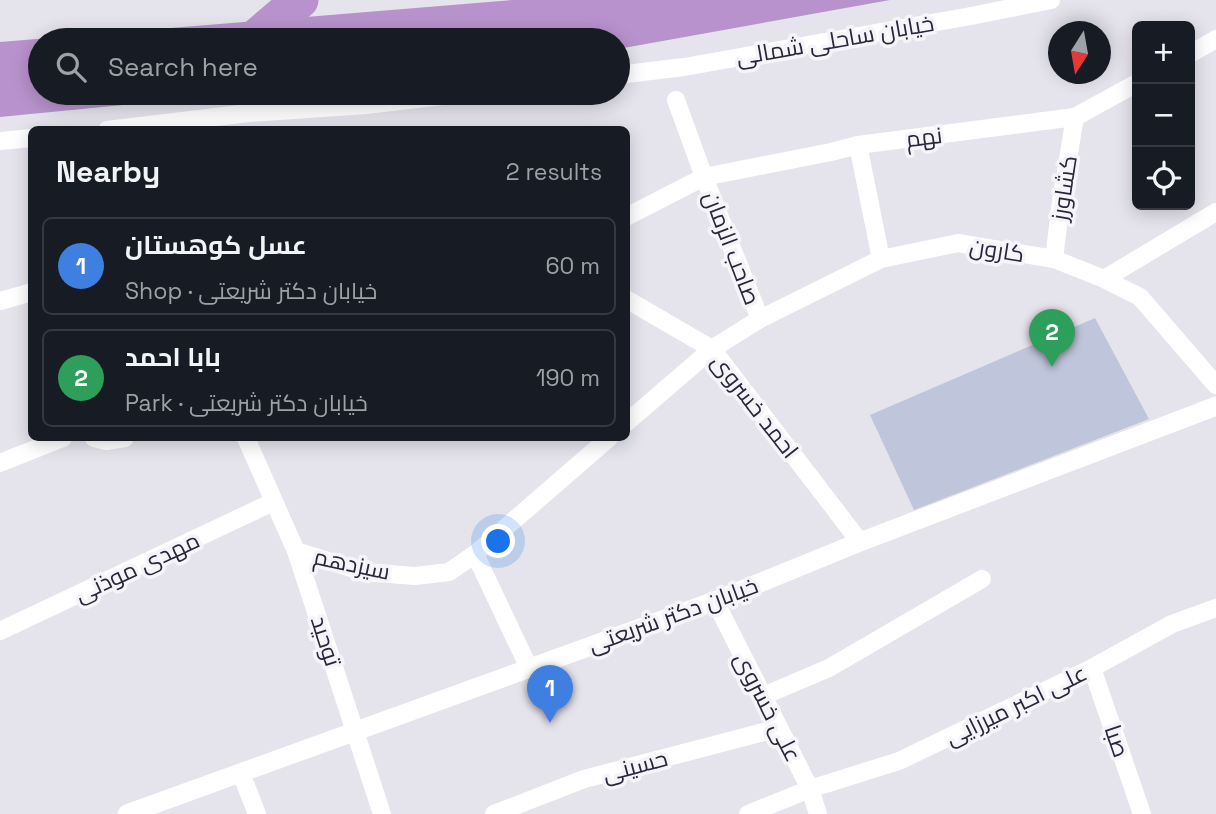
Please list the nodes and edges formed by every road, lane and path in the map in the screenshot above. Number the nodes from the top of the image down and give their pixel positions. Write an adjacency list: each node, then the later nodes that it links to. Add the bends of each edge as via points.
1 (1051, 0): 4 (street, خیابان ساحلی شمالی)
2 (1216, 39): 3 (street)
3 (1195, 51)
4 (630, 74)
5 (1135, 84): 8 (street, نهم)
6 (677, 100): 13 (street, صاحب الزمان)
7 (366, 105): 9 (street)
8 (1075, 117): 12 (street, نهم); 17 (street, کشاورز)
9 (140, 126)
10 (28, 138): 11 (street)
11 (0, 141)
12 (858, 145): 13 (street, نهم); 16 (street)
13 (704, 177): 15 (street, نهم); 22 (street, صاحب الزمان)
14 (1216, 212): 18 (street)
15 (630, 215)
16 (881, 259): 17 (street, کارون, via 958,243); 22 (street, کارون)
17 (1054, 259): 18 (street, کارون)
18 (1104, 279): 24 (street, کارون, via 1140,297)
19 (28, 293): 20 (street)
20 (0, 301)
21 (630, 301): 23 (street, احمد خسروی)
22 (760, 319): 23 (street, کارون)
23 (712, 349): 26 (street); 32 (street, احمد خسروی)
24 (1216, 385)
25 (1216, 406): 32 (street, خیابان دکتر شریعتی)
26 (630, 420)
27 (55, 441): 30 (street)
28 (247, 441): 31 (street, سیزدهم)
29 (606, 441): 34 (street, سیزدهم)
30 (0, 463)
31 (273, 502): 33 (street, سیزدهم); 38 (street, مهدی موذنی)
32 (860, 542): 36 (street, خیابان دکتر شریعتی)
33 (296, 551): 34 (street, سیزدهم, via 364,572 415,576 449,572); 43 (street, توحید)
34 (475, 554): 39 (street)
35 (982, 579): 41 (street, via 829,668)
36 (715, 601): 39 (street, خیابان دکتر شریعتی); 41 (street, علی خسروی)
37 (1216, 608): 40 (street, علی اکبر میرزایی, via 1172,624)
38 (0, 631)
39 (529, 668): 43 (street, خیابان دکتر شریعتی)
40 (1092, 668): 45 (street, علی اکبر میرزایی, via 899,761); 52 (street, صبا)
41 (763, 696): 42 (street, علی خسروی)
42 (779, 728): 45 (street, علی خسروی); 49 (street, حسینی, via 584,779)
43 (355, 731): 44 (street, خیابان دکتر شریعتی); 48 (street, توحید)
44 (241, 772): 46 (street, خیابان دکتر شریعتی); 47 (street)
45 (810, 789): 50 (street, علی اکبر میرزایی); 51 (street, علی خسروی)
46 (127, 814)
47 (257, 814)
48 (382, 814)
49 (494, 814)
50 (748, 814)
51 (818, 814)
52 (1142, 814)

